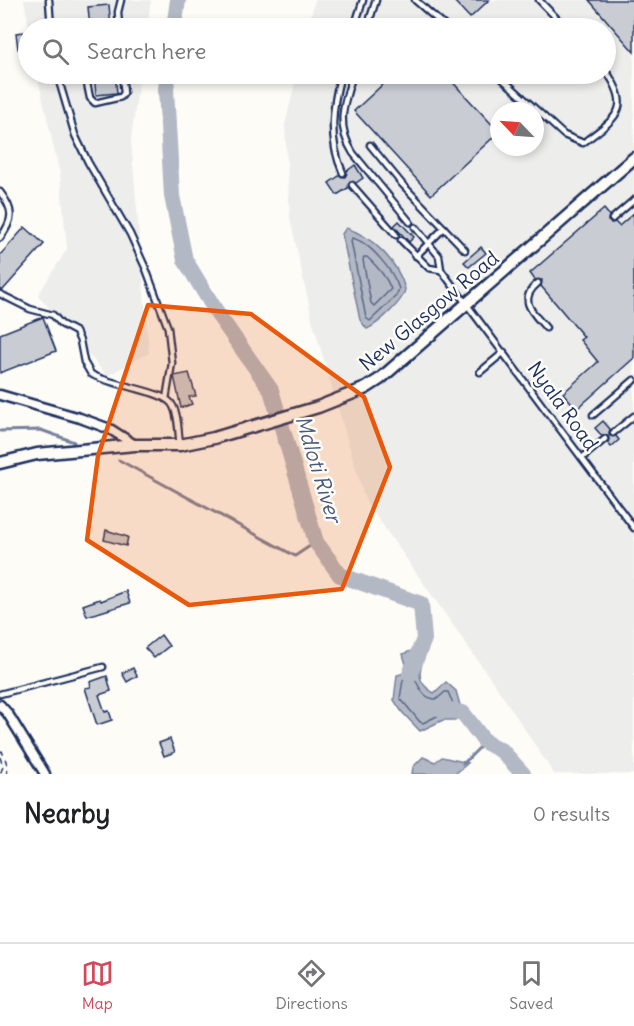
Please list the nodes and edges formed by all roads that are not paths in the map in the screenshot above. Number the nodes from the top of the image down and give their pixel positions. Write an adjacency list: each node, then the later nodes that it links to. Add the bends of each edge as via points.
1 (50, 0): 7 (lane)
2 (121, 0): 8 (lane)
3 (363, 0): 9 (lane)
4 (376, 0): 10 (lane)
5 (415, 0): 11 (lane)
6 (539, 0): 12 (lane)
7 (51, 18)
8 (118, 18)
9 (357, 18)
10 (370, 18)
11 (436, 18)
12 (556, 18)
13 (59, 84): 47 (lane, via 75,135 134,243 168,328 172,363)
14 (87, 84): 15 (lane, via 95,103 121,97)
15 (123, 84)
16 (339, 84): 22 (lane, via 332,122)
17 (350, 84): 27 (lane, via 343,107 346,141)
18 (508, 84): 19 (lane, via 564,135 583,143 620,115 621,90)
19 (616, 84)
20 (370, 145): 29 (lane)
21 (634, 158): 39 (street, New Glasgow Road)
22 (343, 173)
23 (352, 185): 30 (lane)
24 (0, 192): 31 (lane, via 11,213 9,226)
25 (634, 200): 26 (lane)
26 (612, 219)
27 (410, 222)
28 (415, 227): 33 (lane)
29 (444, 228): 33 (lane); 34 (lane)
30 (396, 235)
31 (0, 238)
32 (401, 240): 35 (lane)
33 (429, 243): 35 (lane); 36 (lane, via 439,256)
34 (465, 250)
35 (416, 256): 36 (lane, via 429,268)
36 (441, 270): 39 (lane, Nyala Road)
37 (538, 283): 40 (lane, via 529,294 528,304)
38 (0, 294): 47 (lane, via 30,309 54,315 76,332 91,375)
39 (467, 303): 41 (lane, Nyala Road); 53 (street, New Glasgow Road, via 366,388 318,407)
40 (546, 328)
41 (504, 352): 42 (lane); 54 (lane, Nyala Road)
42 (480, 372)
43 (634, 380): 44 (lane)
44 (628, 385): 45 (lane); 48 (lane)
45 (634, 392)
46 (0, 395): 52 (street, via 110,429)
47 (166, 399): 53 (lane, via 175,411)
48 (593, 415)
49 (634, 416): 50 (lane)
50 (613, 433)
51 (605, 439): 54 (lane)
52 (135, 445): 53 (street, New Glasgow Road); 55 (street, New Glasgow Road, via 37,454)
53 (180, 445)
54 (582, 458): 56 (lane, Nyala Road)
55 (0, 463)
56 (634, 528)
57 (103, 667): 58 (lane)
58 (0, 694)
59 (0, 705): 60 (street)
60 (45, 774)

